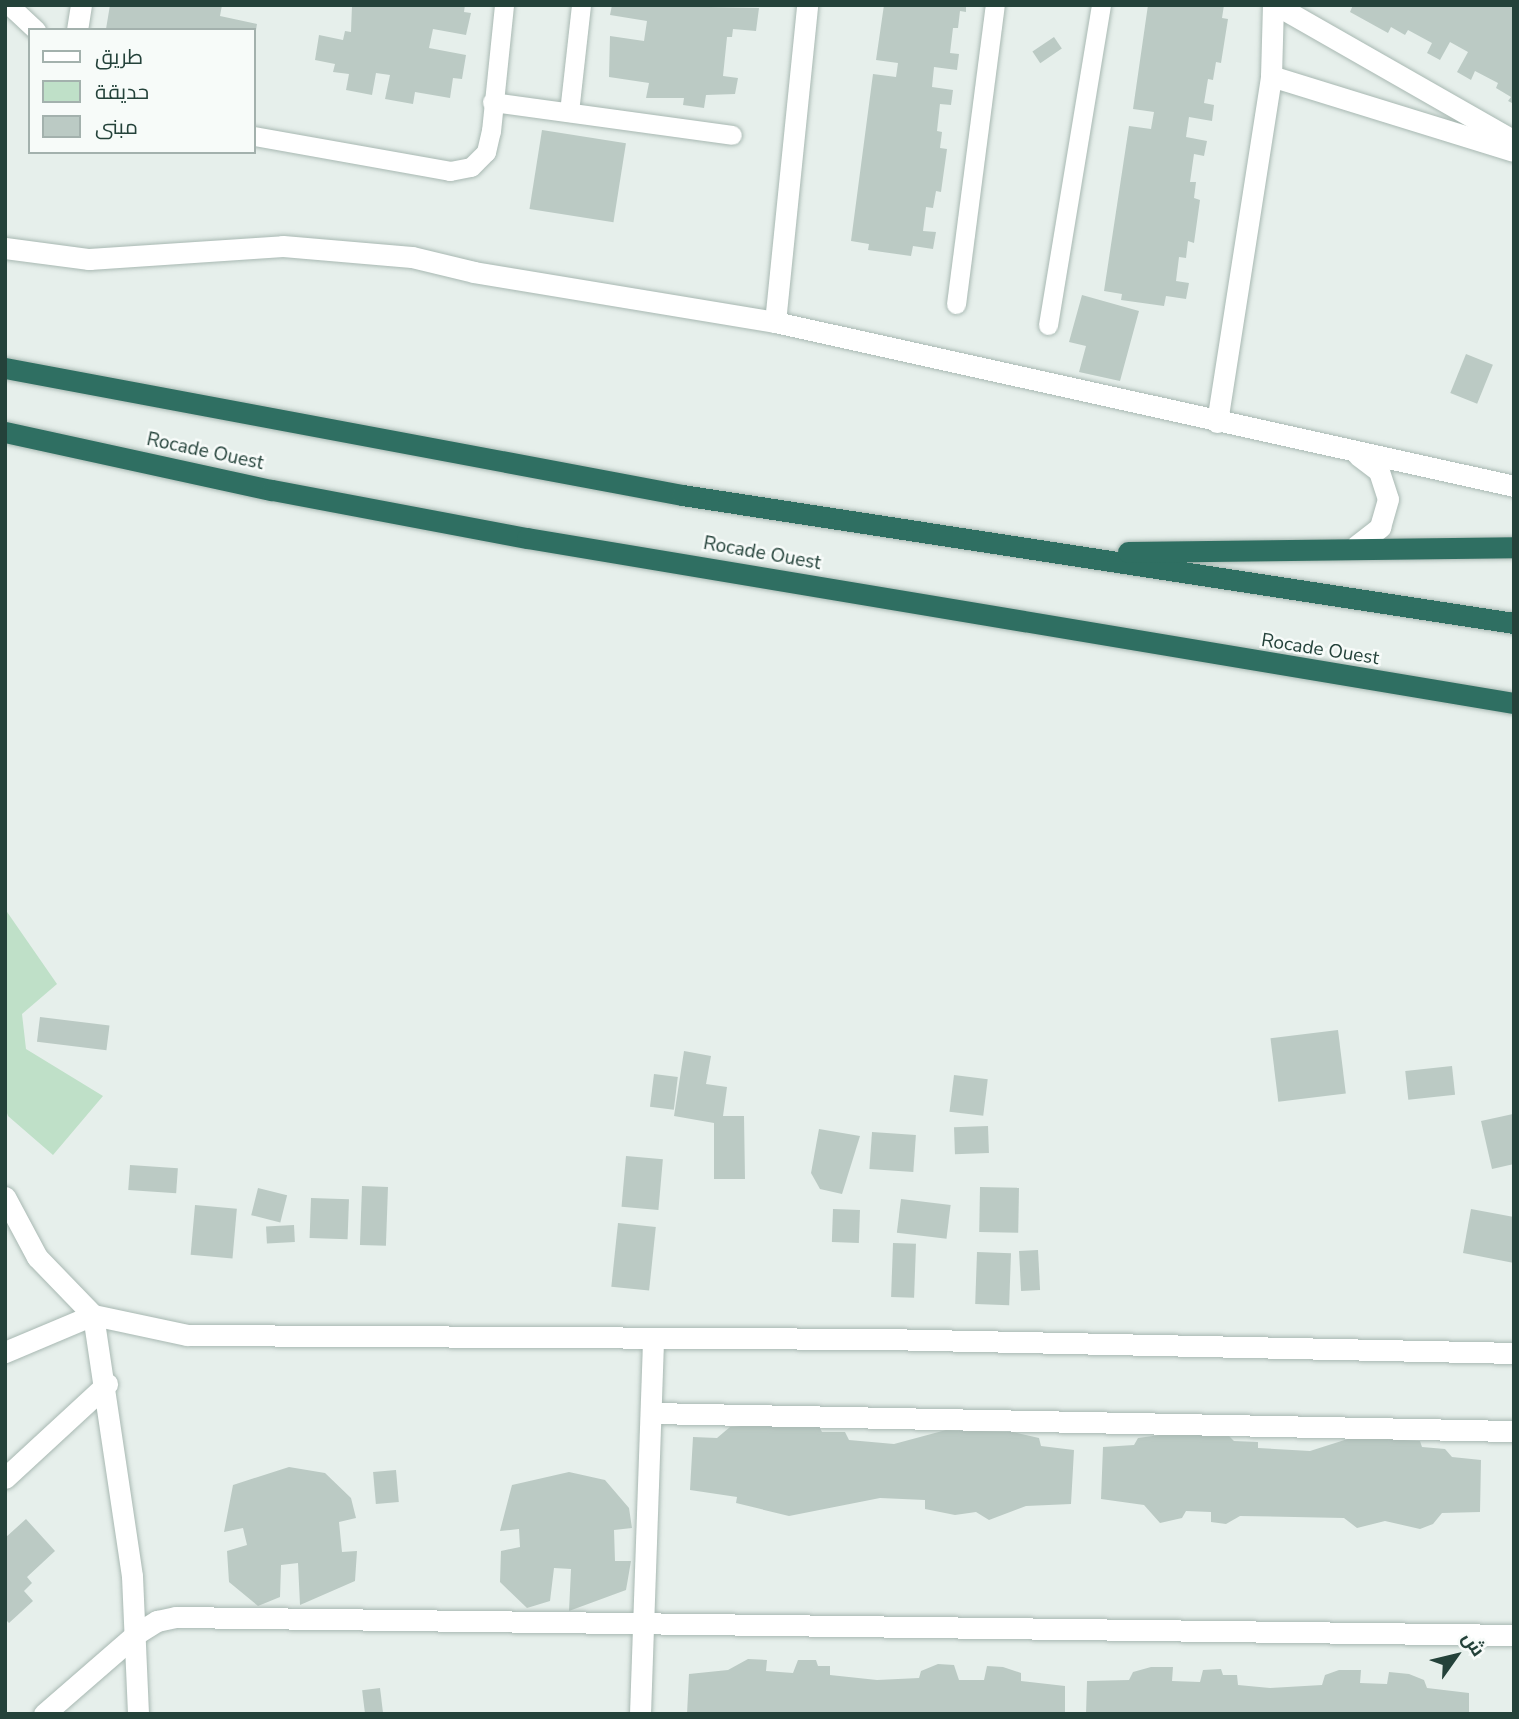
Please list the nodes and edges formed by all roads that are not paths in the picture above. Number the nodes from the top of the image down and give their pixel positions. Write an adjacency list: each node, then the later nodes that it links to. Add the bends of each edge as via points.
1 (9, 5): 9 (lane)
2 (81, 5): 10 (street)
3 (504, 5): 12 (lane)
4 (581, 5): 13 (lane)
5 (807, 5): 20 (street)
6 (995, 5): 19 (lane)
7 (1101, 5): 21 (lane)
8 (1274, 5): 11 (street); 16 (street)
9 (34, 28)
10 (78, 28)
11 (1271, 76): 17 (street); 23 (street)
12 (492, 102): 13 (lane); 15 (lane, via 486,152 471,167 450,172)
13 (569, 113): 14 (lane)
14 (732, 135)
15 (256, 136)
16 (1514, 141)
17 (1514, 151)
18 (5, 248): 20 (street, via 89,259 283,246 348,248)
19 (956, 304)
20 (775, 322): 23 (street)
21 (1048, 325)
22 (5, 368): 29 (highway, via 682,495)
23 (1217, 422): 25 (street)
24 (5, 432): 31 (highway, Rocade Ouest, via 272,490 527,538)
25 (1356, 453): 26 (street); 27 (street, via 1379,471 1388,499 1380,527)
26 (1514, 486)
27 (1356, 546): 28 (highway); 29 (highway, via 1171,553)
28 (1514, 547)
29 (1037, 549): 30 (highway)
30 (1514, 624)
31 (1514, 703)
32 (5, 1197): 33 (street, via 37,1257)
33 (93, 1315): 34 (street, via 187,1335); 35 (street); 37 (street)
34 (653, 1340): 36 (street, via 884,1339); 38 (street)
35 (5, 1352)
36 (1514, 1353)
37 (107, 1384): 40 (street); 42 (street)
38 (652, 1413): 39 (street); 41 (street)
39 (1514, 1431)
40 (5, 1478)
41 (644, 1620): 42 (street, via 176,1617 157,1621); 43 (street); 46 (street)
42 (136, 1634): 44 (street); 45 (street)
43 (1514, 1635)
44 (44, 1714)
45 (138, 1714)
46 (640, 1714)

